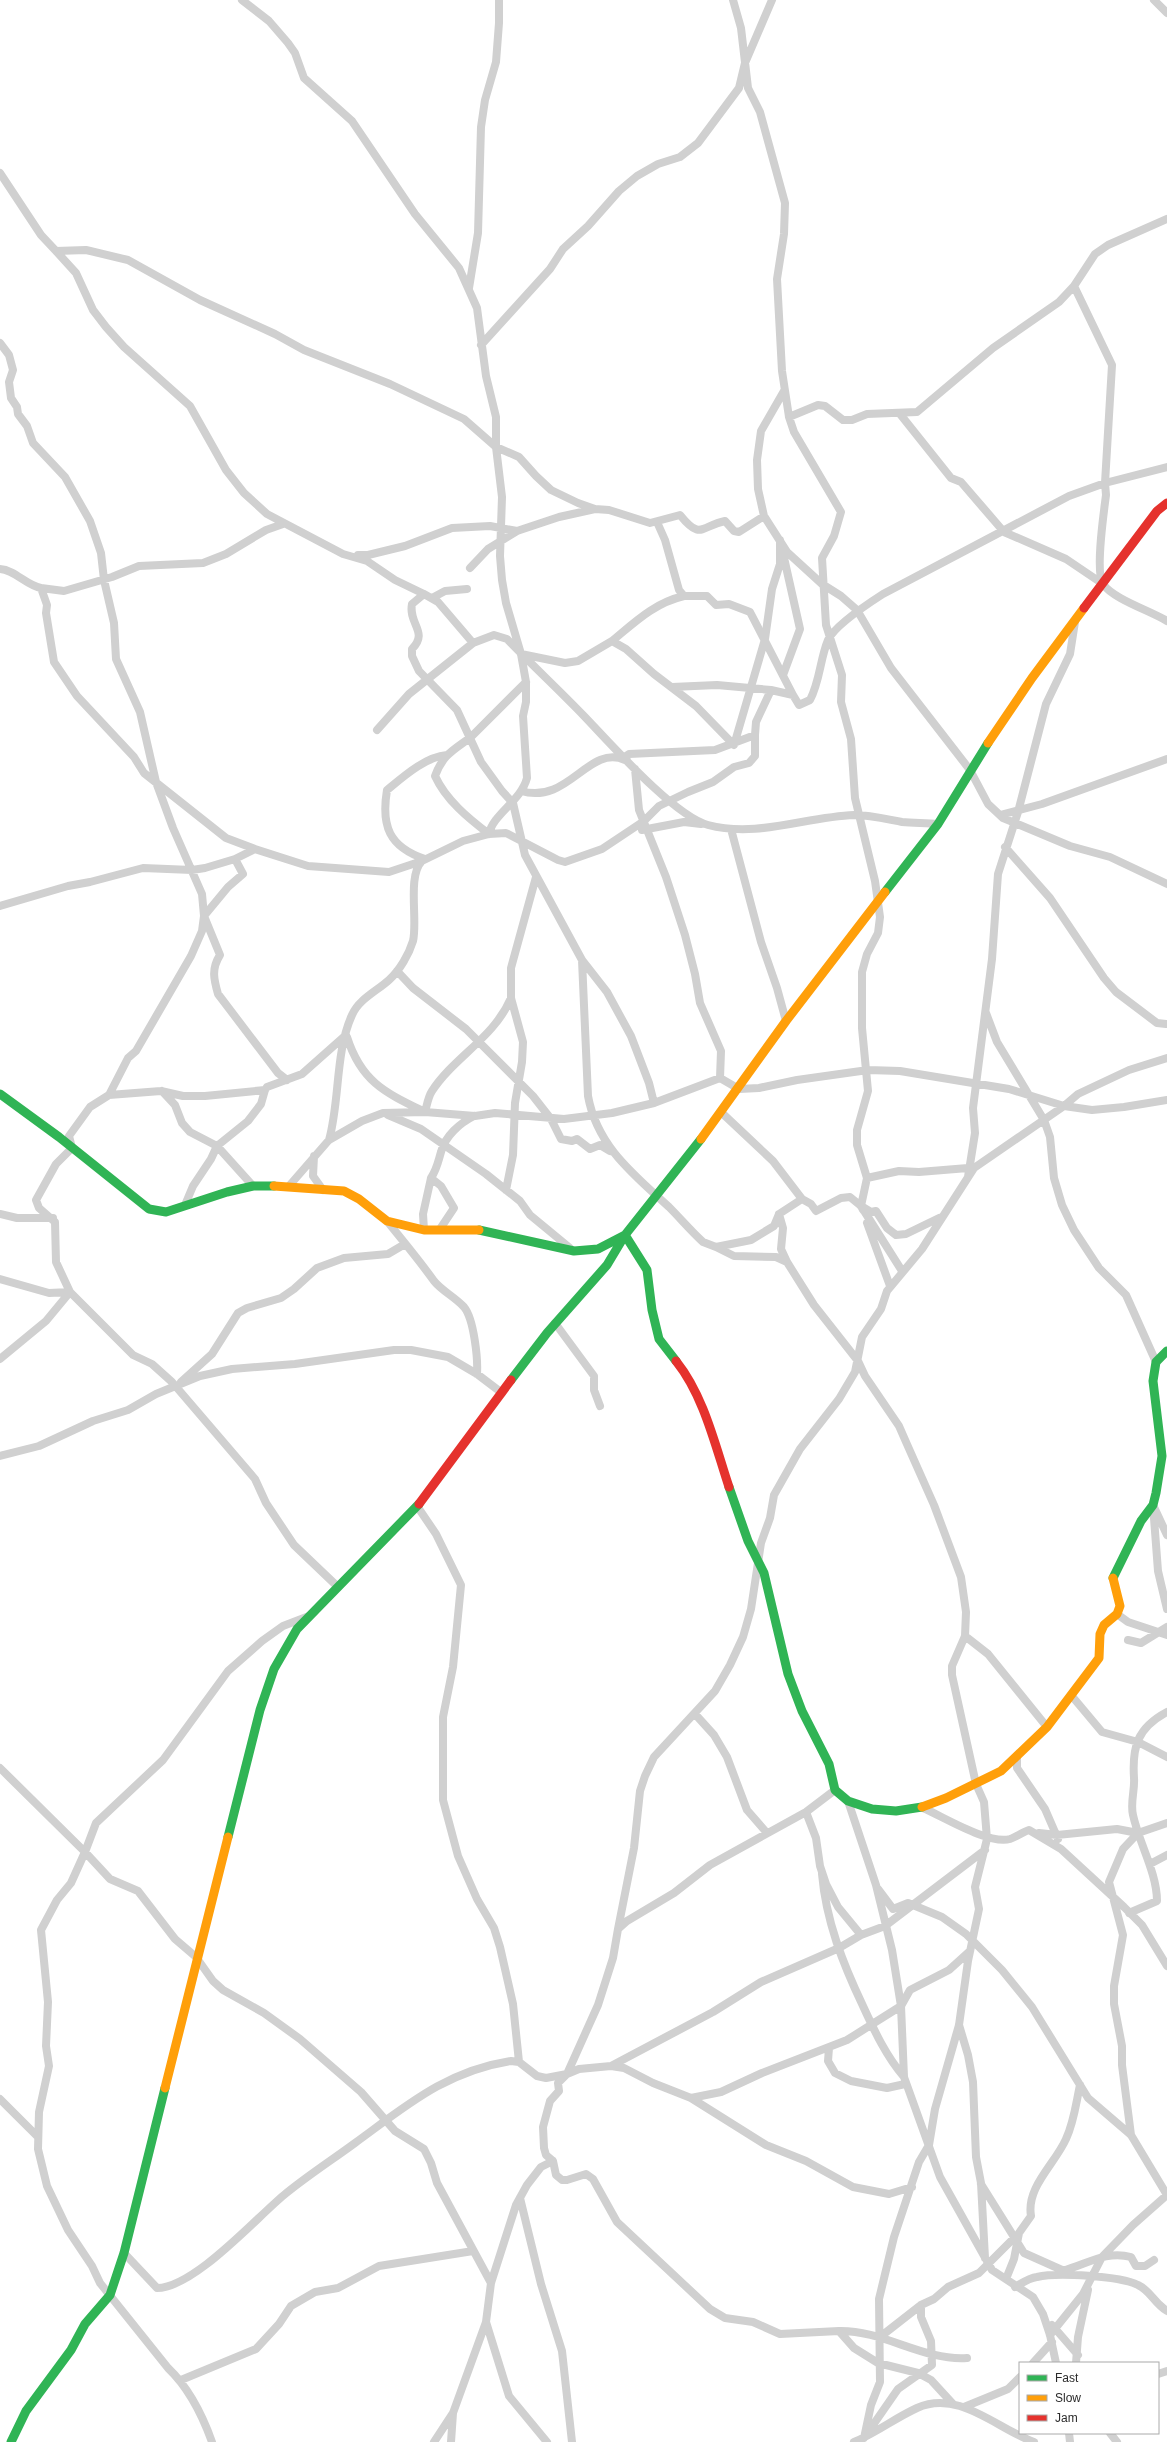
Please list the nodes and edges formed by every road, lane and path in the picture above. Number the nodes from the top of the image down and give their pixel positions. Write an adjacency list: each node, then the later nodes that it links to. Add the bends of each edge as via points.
1 (242, 0): 12 (street, via 268,21 288,42 304,78 352,121 415,214 459,268)
2 (499, 0): 12 (street, via 496,62 485,100 481,127 478,234)
3 (733, 0): 7 (street, via 741,28)
4 (772, 0): 7 (street)
5 (1154, 0): 6 (street)
6 (1167, 13)
7 (745, 63): 14 (street, via 739,88 698,143 680,157 658,164 637,176 619,191 588,226 563,249 550,269); 15 (street, via 748,88 760,112 784,203 784,234 777,279)
8 (0, 173): 10 (street, via 41,235)
9 (1167, 219): 11 (street, via 1108,245 1095,254)
10 (56, 251): 18 (street, via 86,250 128,260 200,300 304,350 390,384 464,419); 25 (street, via 76,273 93,310 106,327 124,347 190,406 226,470 244,493 267,514)
11 (1074, 286): 16 (street, via 1059,302 993,348 923,408 917,412); 20 (street, via 1112,365)
12 (469, 288): 14 (street, via 477,308)
13 (0, 343): 34 (street, via 9,356 13,370 10,382 11,398 18,414 27,426 33,443 65,477 81,503 101,553)
14 (482, 345): 18 (street, via 496,417)
15 (784, 391): 17 (street); 23 (street, via 772,410 760,439 757,460)
16 (900, 414): 17 (street, via 867,414 852,420 843,420 825,406 818,405); 28 (street, via 951,478 961,482)
17 (789, 417): 35 (street, via 794,432 841,512 836,530 822,558)
18 (496, 448): 22 (street, via 519,457 551,490); 26 (street, via 502,497)
19 (1167, 467): 20 (street)
20 (1105, 483): 28 (street, via 1069,496); 36 (street, via 1099,570)
21 (1167, 503): 36 (street, via 1157,511)
22 (595, 509): 24 (street); 27 (street, via 559,517)
23 (764, 516): 24 (street, via 740,532 734,531 725,522 705,530 697,530 680,515); 29 (street)
24 (657, 522): 40 (street, via 665,540 679,590)
25 (283, 524): 31 (street); 34 (street, via 266,530 226,554 204,563 139,566)
26 (502, 528): 27 (street); 30 (street); 31 (street, via 452,528 406,546 368,555)
27 (517, 531): 30 (street)
28 (1004, 532): 36 (street, via 1066,559); 41 (street)
29 (780, 540): 35 (street, via 787,552); 44 (street, via 780,564 772,589); 49 (street, via 800,630)
30 (501, 541): 32 (street, via 488,549); 48 (street, via 500,556 506,603)
31 (343, 554): 39 (street, via 367,560 395,580)
32 (470, 568)
33 (0, 569): 37 (street, via 8,569 32,586)
34 (104, 580): 37 (street, via 64,591); 65 (street, via 114,623 116,659 140,712)
35 (822, 584): 41 (street); 45 (street)
36 (1103, 584): 42 (street); 43 (street, via 1115,594)
37 (41, 588): 65 (street, via 47,605 54,662 77,696 134,757 144,773)
38 (467, 589): 39 (street)
39 (428, 596): 47 (street, via 438,602); 50 (street, via 412,604 410,614 420,635 418,643 412,649 412,656)
40 (684, 596): 44 (street, via 707,596 716,605 741,607 750,612); 46 (street, via 658,604)
41 (857, 610): 45 (street); 64 (street, via 891,668)
42 (1075, 620): 64 (street); 69 (street, via 1070,654 1046,704)
43 (1167, 621)
44 (765, 639): 49 (street); 53 (street)
45 (829, 639): 55 (street, via 818,685 810,700 799,705); 70 (street, via 842,675 841,702 851,739 855,798)
46 (612, 641): 48 (street, via 578,661 565,664); 52 (street, via 626,649)
47 (473, 643): 48 (street, via 494,635 507,640); 50 (street)
48 (521, 654): 51 (street); 62 (street)
49 (782, 675): 55 (street)
50 (427, 681): 56 (street, via 409,694); 58 (street, via 457,710)
51 (526, 682): 58 (street); 66 (street, via 523,716 527,778)
52 (672, 687): 53 (street, via 717,685); 59 (street, via 696,706)
53 (750, 689): 54 (street); 59 (street)
54 (771, 690): 55 (street); 57 (street, via 756,722)
55 (793, 695)
56 (377, 730)
57 (755, 735): 59 (street); 67 (street, via 756,756 749,763 734,767 713,782)
58 (471, 737): 60 (street); 68 (street, via 474,750 481,762)
59 (734, 745): 62 (street, via 715,750 629,754 626,756)
60 (447, 755): 77 (street, via 435,776 440,786 468,818); 82 (street, via 438,756 424,763 387,790 384,821 401,847)
61 (1167, 759): 69 (street)
62 (627, 761): 63 (street); 66 (street, via 618,757 605,757 549,792 534,795)
63 (635, 769): 67 (street); 74 (street, via 639,810)
64 (970, 770): 71 (street, via 988,804); 73 (street)
65 (156, 782): 80 (street, via 226,838); 83 (street)
66 (521, 791): 68 (street)
67 (669, 801): 74 (street, via 659,806); 75 (street)
68 (513, 803): 77 (street, via 490,827); 78 (street)
69 (1018, 812): 71 (street); 72 (street)
70 (860, 815): 73 (street, via 903,822); 76 (street, via 830,817 774,828); 86 (street)
71 (1000, 816): 72 (street)
72 (1013, 822): 79 (street); 85 (street, via 1070,846 1110,857)
73 (938, 824): 86 (street)
74 (645, 825): 75 (street, via 684,822); 78 (street, via 628,832 602,849 565,862); 99 (street, via 685,935 700,1003 721,1050)
75 (706, 825): 76 (street)
76 (731, 829): 93 (street, via 761,942)
77 (489, 834): 78 (street, via 506,833); 82 (street, via 463,841)
78 (524, 844): 84 (street, via 525,855)
79 (1005, 847): 92 (street, via 998,874); 94 (street, via 1050,898 1112,988 1157,1023)
80 (255, 850): 81 (street); 82 (street, via 308,866 389,872)
81 (235, 859): 83 (street); 88 (street, via 243,874)
82 (424, 860): 90 (street, via 418,865 415,876 413,940)
83 (192, 870): 87 (street, via 143,868); 88 (street, via 202,894)
84 (536, 878): 89 (street); 91 (street, via 512,962)
85 (1167, 884)
86 (879, 902): 93 (street); 98 (street, via 878,933 862,972 862,1028)
87 (0, 906)
88 (204, 916): 100 (street, via 220,955 215,962 213,980 218,994 278,1073); 107 (street, via 202,931 191,956 136,1051 128,1058)
89 (582, 960): 110 (street, via 607,992 631,1036); 117 (street, via 588,1096)
90 (397, 971): 95 (street, via 358,1005 352,1014); 96 (street, via 413,988 466,1029)
91 (511, 998): 96 (street, via 505,1012); 101 (street, via 523,1042)
92 (986, 1012): 102 (street); 108 (street, via 998,1042)
93 (786, 1021): 103 (street)
94 (1166, 1024)
95 (346, 1035): 100 (street, via 302,1074); 112 (street, via 361,1068 373,1083 386,1093); 120 (street, via 334,1122)
96 (478, 1043): 101 (street); 112 (street, via 431,1092)
97 (1167, 1058): 111 (street, via 1094,1085)
98 (868, 1070): 102 (street, via 900,1071); 103 (street); 128 (street, via 868,1091 857,1130 856,1145)
99 (720, 1078): 103 (street); 110 (street)
100 (287, 1080): 104 (street)
101 (518, 1082): 115 (street); 118 (street)
102 (976, 1085): 108 (street, via 1009,1089); 126 (street, via 973,1108 975,1133)
103 (739, 1089): 114 (street)
104 (265, 1090): 105 (street, via 205,1096 183,1096); 121 (street, via 261,1104 248,1121)
105 (161, 1091): 107 (street); 121 (street, via 175,1105 182,1123 190,1132)
106 (0, 1094): 123 (street)
107 (109, 1095): 123 (street, via 90,1107 69,1136)
108 (1030, 1096): 111 (street); 119 (street)
109 (1167, 1100): 111 (street, via 1124,1108 1092,1110)
110 (654, 1103): 117 (street)
111 (1064, 1106): 119 (street)
112 (425, 1112): 113 (street); 116 (street)
113 (384, 1113): 120 (street, via 362,1120); 122 (street, via 421,1129)
114 (722, 1113): 134 (street); 135 (street, via 773,1161)
115 (515, 1114): 116 (street); 118 (street); 133 (street, via 513,1155)
116 (475, 1116): 122 (street, via 453,1131)
117 (592, 1116): 118 (street); 124 (street)
118 (551, 1119): 124 (street, via 561,1139 577,1139 590,1148 600,1145)
119 (1044, 1120): 129 (street, via 974,1168); 158 (street, via 1050,1137 1054,1178 1062,1205 1098,1268 1126,1295)
120 (329, 1140): 125 (street)
121 (217, 1146): 130 (street); 136 (street, via 193,1186)
122 (444, 1146): 127 (street); 133 (street)
123 (72, 1148): 136 (street, via 148,1209 166,1212); 141 (street, via 56,1164 36,1200 39,1208)
124 (613, 1152): 134 (street)
125 (314, 1156): 131 (street); 132 (street, via 313,1176)
126 (968, 1168): 128 (street, via 899,1172); 129 (street)
127 (431, 1178): 143 (street, via 441,1186 454,1208); 144 (street, via 422,1214)
128 (867, 1178): 137 (street)
129 (968, 1178): 140 (street)
130 (253, 1186): 131 (street); 136 (street)
131 (289, 1186): 132 (street)
132 (323, 1190): 142 (street, via 359,1198)
133 (506, 1190): 148 (street, via 520,1201 530,1215)
134 (657, 1197): 145 (street); 147 (street, via 703,1242)
135 (802, 1199): 137 (street, via 811,1204 816,1211 841,1198 850,1197); 139 (street)
136 (185, 1205)
137 (861, 1206): 140 (street, via 871,1212 876,1211 887,1228 896,1235 906,1234); 150 (street); 152 (street)
138 (0, 1214): 141 (street, via 22,1218)
139 (779, 1214): 147 (street, via 774,1226 751,1240); 149 (street, via 783,1228 781,1249)
140 (941, 1217): 150 (street, via 922,1249)
141 (53, 1218): 153 (street, via 56,1262)
142 (387, 1221): 144 (street); 146 (street)
143 (440, 1229): 144 (street); 148 (street, via 474,1229)
144 (424, 1230)
145 (625, 1235): 148 (street, via 598,1249); 154 (street, via 607,1265); 167 (street, via 647,1270 659,1339 688,1376 704,1414 748,1541)
146 (406, 1244): 159 (street, via 424,1264 435,1282 465,1308 478,1359); 160 (street, via 388,1254 344,1258 318,1268 280,1298 238,1313 212,1354)
147 (716, 1247): 149 (street, via 734,1256 776,1257)
148 (574, 1251)
149 (787, 1262): 157 (street, via 814,1305)
150 (902, 1271): 152 (street)
151 (0, 1280): 153 (street, via 49,1293)
152 (890, 1286): 157 (street, via 881,1309 862,1337)
153 (70, 1292): 156 (street, via 46,1321); 160 (street, via 133,1355 152,1364)
154 (555, 1323): 161 (street); 162 (street, via 594,1376 594,1390)
155 (1167, 1351): 158 (street)
156 (0, 1359)
157 (858, 1361): 167 (street, via 840,1399 800,1449 774,1495 770,1518 761,1543); 174 (street, via 898,1426 953,1553 965,1596)
158 (1156, 1362): 164 (street, via 1153,1381 1162,1456)
159 (477, 1374): 160 (street, via 448,1357 411,1350 394,1350 295,1364 232,1368 200,1376); 161 (street)
160 (176, 1386): 163 (street, via 128,1410 93,1421 39,1446); 168 (street, via 255,1479 266,1503 294,1545)
161 (502, 1393): 165 (street)
162 (600, 1406)
163 (0, 1456)
164 (1153, 1504): 166 (street); 169 (street, via 1158,1571); 170 (street, via 1141,1521 1113,1575 1120,1606)
165 (417, 1506): 168 (street); 217 (street, via 429,1522 461,1585 453,1667 443,1717 443,1800 458,1856 480,1906 494,1928 500,1948 513,2004)
166 (1167, 1535)
167 (759, 1562): 178 (street, via 744,1636 715,1691); 185 (street, via 788,1674 802,1711 829,1764)
168 (338, 1587): 171 (street)
169 (1167, 1609)
170 (1117, 1614): 173 (street, via 1128,1622); 176 (street, via 1104,1625 1100,1634 1099,1658)
171 (310, 1616): 197 (street, via 283,1626 228,1671 163,1760 96,1823); 211 (street, via 288,1641 274,1669 260,1710)
172 (1167, 1627): 173 (street)
173 (1164, 1634): 175 (street, via 1141,1643)
174 (965, 1636): 179 (street, via 988,1654); 184 (street, via 952,1666 952,1675)
175 (1128, 1640)
176 (1071, 1695): 179 (street); 180 (street, via 1102,1732)
177 (1167, 1712): 180 (street, via 1147,1727)
178 (694, 1714): 190 (street, via 714,1735 726,1757 747,1810); 206 (street, via 654,1758 643,1784 634,1848)
179 (1047, 1728): 182 (street)
180 (1138, 1742): 181 (street); 192 (street, via 1133,1753 1132,1769 1132,1814)
181 (1167, 1757)
182 (1016, 1758): 184 (street, via 1002,1771); 193 (street, via 1017,1768 1041,1803)
183 (0, 1768): 197 (street)
184 (976, 1784): 187 (street); 194 (street, via 984,1802)
185 (836, 1790): 186 (street); 188 (street)
186 (848, 1801): 187 (street, via 872,1809 896,1811); 201 (street)
187 (922, 1808): 194 (street)
188 (806, 1812): 190 (street); 200 (street, via 816,1838)
189 (1167, 1823): 192 (street)
190 (767, 1833): 206 (street, via 710,1865 674,1893)
191 (1036, 1833): 193 (street); 194 (street, via 1029,1830 1009,1839); 195 (street)
192 (1138, 1833): 193 (street, via 1117,1829); 199 (street); 202 (street, via 1123,1849 1109,1882)
193 (1057, 1834): 195 (street)
194 (987, 1839): 196 (street)
195 (1061, 1849): 202 (street)
196 (985, 1850): 203 (street); 208 (street, via 975,1887 979,1909)
197 (85, 1852): 211 (street, via 110,1879 138,1891 175,1939); 226 (street, via 71,1883 57,1900 41,1930 48,2002 46,2046 49,2066 42,2094)
198 (1167, 1855): 199 (street)
199 (1150, 1864): 204 (street, via 1157,1901)
200 (822, 1874): 207 (street, via 838,1907); 209 (street, via 829,1921)
201 (876, 1885): 203 (street, via 893,1908 908,1903); 205 (street)
202 (1114, 1897): 204 (street); 225 (street, via 1123,1935 1114,1986 1114,2004 1122,2046)
203 (914, 1906): 205 (street); 208 (street, via 942,1917)
204 (1129, 1913): 212 (street, via 1142,1925)
205 (885, 1926): 207 (street); 213 (street, via 892,1950)
206 (618, 1929): 219 (street, via 613,1958 598,2005)
207 (861, 1935): 209 (street)
208 (973, 1940): 210 (street); 221 (street, via 1032,2007)
209 (839, 1948): 214 (street, via 848,1978); 218 (street, via 761,1982 713,2012)
210 (970, 1951): 213 (street, via 949,1970 910,1990); 215 (street)
211 (196, 1957): 224 (street, via 213,1981 223,1990 264,2013 300,2039 339,2071); 235 (street)
212 (1167, 1966)
213 (901, 2006): 214 (street); 220 (street)
214 (871, 2024): 216 (street); 220 (street)
215 (959, 2025): 227 (street, via 935,2109); 229 (street, via 973,2082 976,2157)
216 (829, 2048): 220 (street, via 828,2061 836,2073 851,2081 887,2088); 222 (street, via 762,2073 721,2092)
217 (519, 2062): 219 (street, via 542,2077); 224 (street, via 498,2063 455,2077 420,2095)
218 (612, 2066): 219 (street, via 579,2069); 222 (street, via 624,2068)
219 (567, 2074): 228 (street, via 558,2083 559,2091 550,2101 543,2126 546,2155)
220 (905, 2081): 227 (street)
221 (1080, 2085): 225 (street, via 1088,2098); 233 (street, via 1070,2131 1035,2192 1029,2205 1031,2216)
222 (691, 2098): 230 (street, via 766,2145 806,2161 853,2188 889,2194)
223 (0, 2099): 226 (street)
224 (386, 2121): 234 (street, via 395,2131 424,2149 432,2163 437,2183); 235 (street, via 284,2195 215,2257 174,2283 157,2288)
225 (1131, 2135): 231 (street)
226 (37, 2136): 246 (street, via 47,2186 68,2230)
227 (929, 2145): 230 (street, via 919,2162); 238 (street, via 940,2177)
228 (553, 2161): 232 (street, via 540,2167); 250 (street, via 556,2175 562,2180 586,2174 592,2179 617,2222 710,2309 725,2318 753,2322 780,2334)
229 (981, 2183): 233 (street); 238 (street)
230 (912, 2187): 252 (street, via 894,2237 879,2299)
231 (1167, 2195): 236 (street)
232 (520, 2198): 244 (street); 272 (street, via 541,2284 562,2351)
233 (1016, 2239): 238 (street); 239 (street, via 1024,2252); 243 (street)
234 (473, 2251): 244 (street); 261 (street, via 379,2266 338,2288 315,2292 291,2306 279,2324 256,2349)
235 (124, 2253): 246 (street)
236 (1102, 2256): 237 (street, via 1131,2257 1136,2266 1145,2266); 239 (street); 242 (street)
237 (1154, 2260)
238 (986, 2262): 243 (street, via 992,2270); 247 (street, via 969,2279 948,2287 934,2299)
239 (1064, 2271): 240 (street); 241 (street)
240 (1044, 2275): 241 (street); 245 (street, via 1029,2279)
241 (1074, 2275): 242 (street)
242 (1090, 2277): 248 (street, via 1135,2284 1147,2290 1155,2304); 251 (street, via 1083,2294); 255 (street, via 1078,2337)
243 (1006, 2279): 245 (street)
244 (491, 2283): 249 (street)
245 (1015, 2287): 251 (street, via 1032,2297)
246 (110, 2295): 261 (street, via 168,2368); 267 (street, via 85,2324 71,2350 26,2411)
247 (921, 2305): 252 (street); 253 (street, via 921,2317 931,2341)
248 (1167, 2311)
249 (486, 2322): 264 (street); 271 (street, via 509,2396)
250 (839, 2331): 252 (street, via 856,2331); 258 (street, via 854,2348)
251 (1052, 2335): 255 (street); 256 (street); 257 (street)
252 (880, 2337): 253 (street); 258 (street)
253 (932, 2354): 254 (street, via 946,2358); 259 (street, via 932,2365)
254 (968, 2358)
255 (1077, 2359)
256 (1034, 2362)
257 (1056, 2362)
258 (878, 2363): 259 (street); 266 (street, via 880,2382 871,2405)
259 (920, 2374): 262 (street, via 931,2380); 266 (street, via 898,2389)
260 (1019, 2378): 263 (street, via 1008,2390)
261 (181, 2380): 268 (street, via 200,2411)
262 (953, 2404): 263 (street); 266 (street, via 942,2403 918,2408)
263 (964, 2407): 274 (street)
264 (453, 2413): 269 (street); 270 (street)
265 (1111, 2434): 275 (street)
266 (863, 2440): 273 (street)
267 (12, 2442)
268 (212, 2442)
269 (434, 2442)
270 (451, 2442)
271 (547, 2442)
272 (572, 2442)
273 (854, 2442)
274 (1034, 2442)
275 (1117, 2442)

